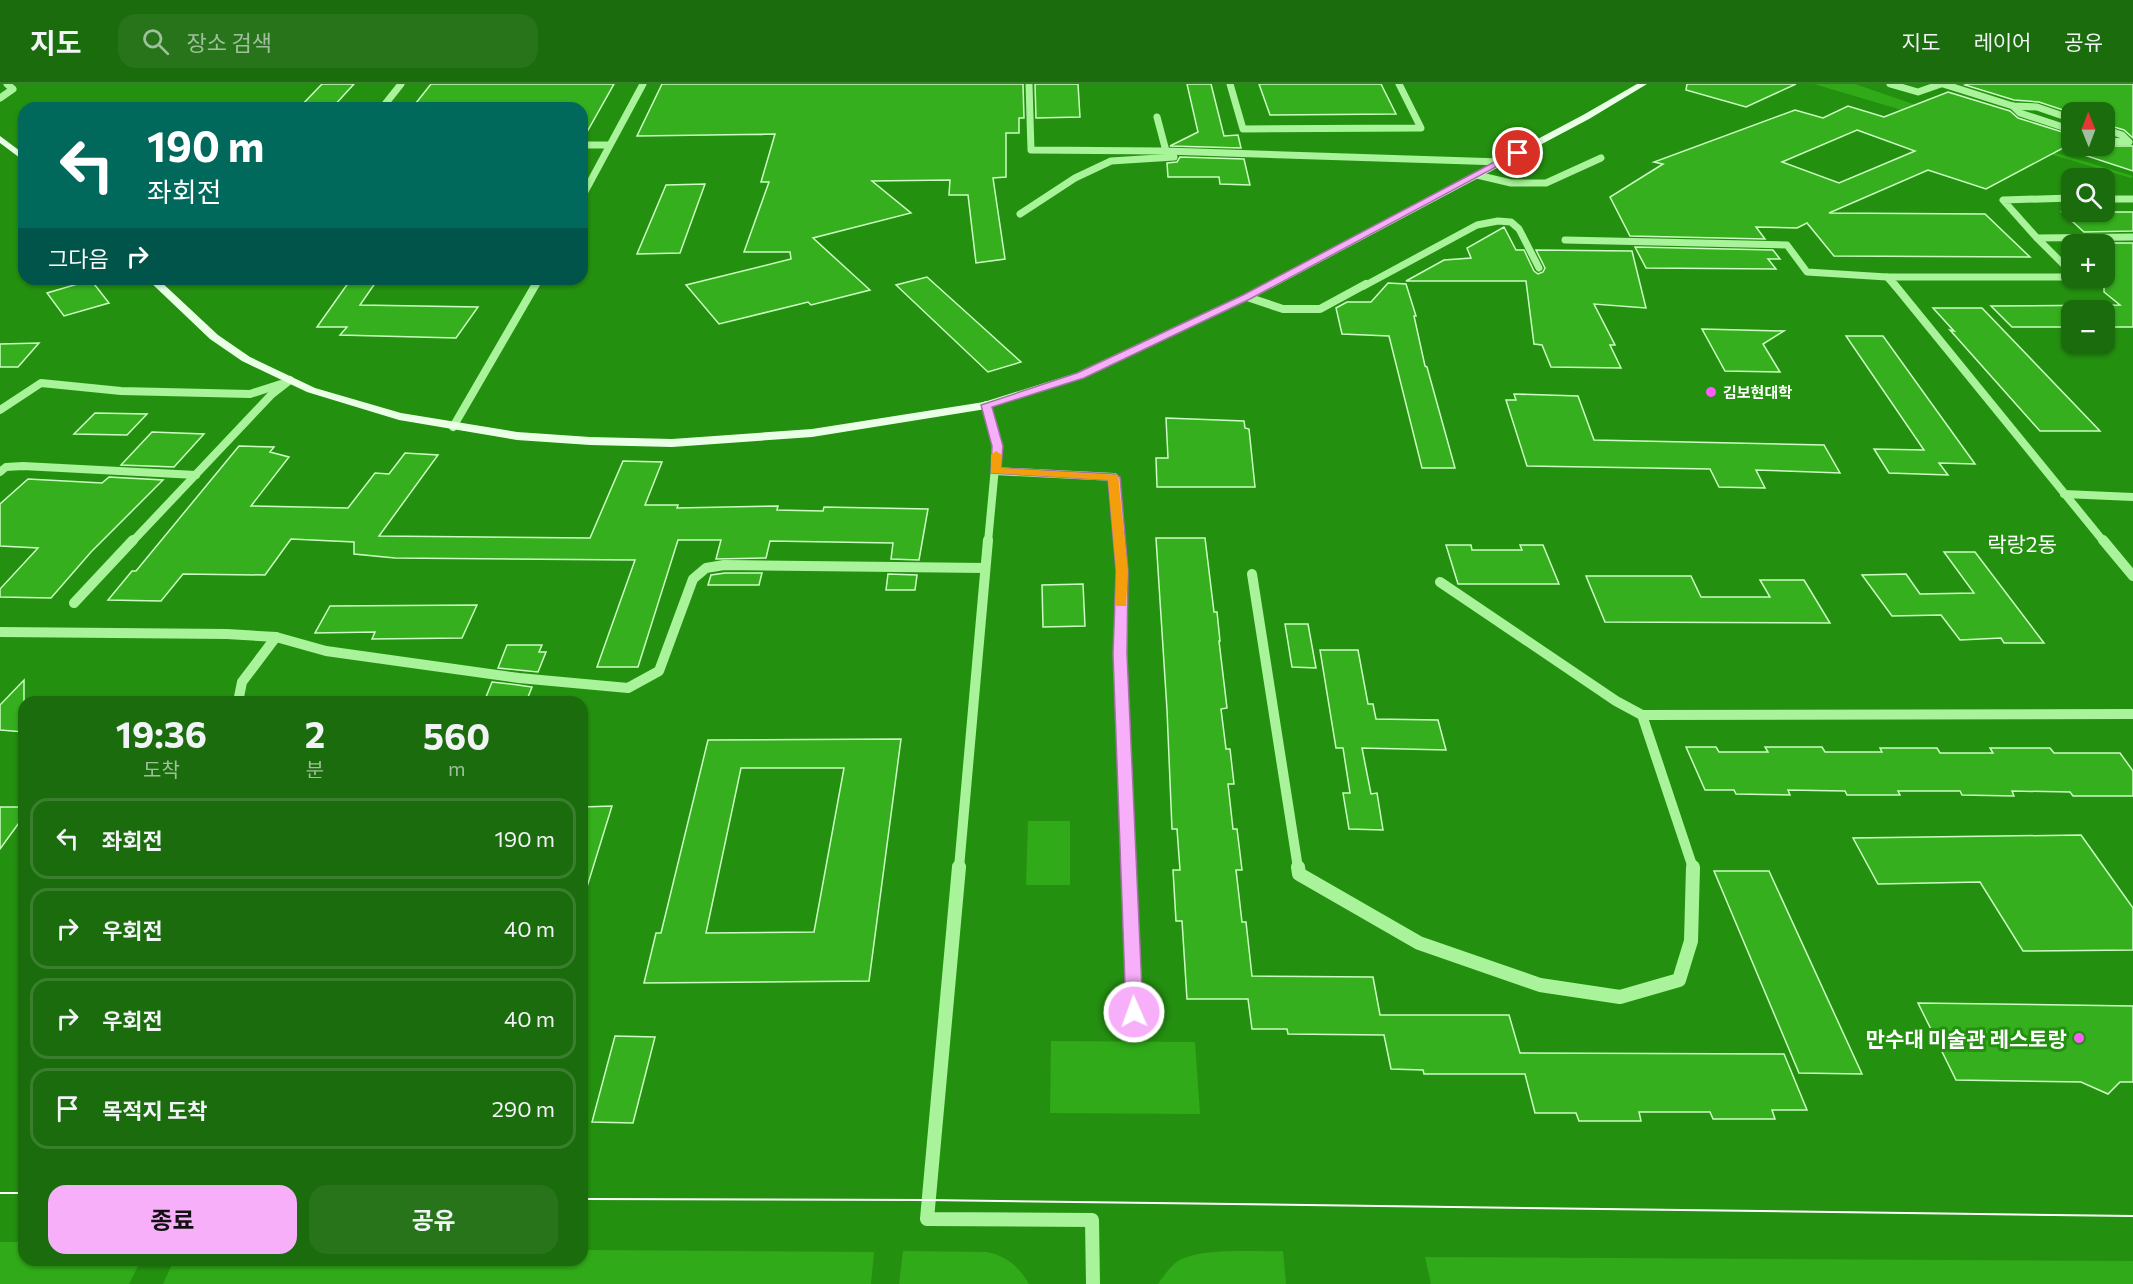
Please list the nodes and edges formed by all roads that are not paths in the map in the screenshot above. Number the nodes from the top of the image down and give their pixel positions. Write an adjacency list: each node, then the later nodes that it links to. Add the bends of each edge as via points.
1 (8, 84): 10 (street, via 13,89)
2 (401, 84): 11 (street)
3 (643, 84): 20 (street)
4 (1029, 84): 21 (street, via 1031,150)
5 (1230, 84): 6 (street, via 1243,129 1421,128)
6 (1399, 84)
7 (1643, 84): 25 (main road)
8 (1890, 84): 9 (street, via 1918,92)
9 (1942, 84): 12 (street)
10 (0, 98)
11 (387, 102)
12 (2013, 106): 13 (street, via 2037,107); 15 (street, via 2020,114)
13 (2061, 115)
14 (1156, 117): 21 (street)
15 (2061, 127)
16 (2115, 133): 18 (street, via 2129,142)
17 (0, 140): 23 (main road)
18 (2115, 141)
19 (588, 145): 20 (street)
20 (609, 145): 27 (street)
21 (1166, 151): 22 (street)
22 (1219, 153): 25 (street); 31 (street, via 1111,161 1075,178)
23 (18, 154)
24 (1601, 158): 26 (street, via 1546,183 1511,183)
25 (1501, 162): 26 (main road)
26 (1477, 175): 41 (main road)
27 (588, 185)
28 (2061, 198): 33 (street, via 2003,200)
29 (2115, 199): 30 (street)
30 (2133, 199)
31 (1020, 214)
32 (2133, 237): 33 (street)
33 (2037, 238): 35 (street)
34 (1565, 240): 37 (street, via 1787,245 1807,272)
35 (2061, 262)
36 (1539, 268): 41 (street, via 1520,230 1512,222 1498,222 1477,225 1320,309 1294,312)
37 (1887, 277): 38 (street); 49 (street)
38 (2061, 277)
39 (158, 285): 42 (main road, via 214,337 246,360)
40 (536, 285): 45 (street)
41 (1247, 297): 43 (main road, via 1080,375)
42 (290, 380): 44 (street, via 250,394 121,391 41,383); 45 (main road, via 346,401); 48 (street)
43 (987, 405): 45 (main road, via 812,433 672,442 517,436); 46 (street, via 997,446)
44 (0, 410)
45 (453, 427)
46 (995, 471): 51 (street); 61 (street, via 1114,477 1122,571 1120,654)
47 (0, 472): 48 (street, via 6,467 23,466)
48 (196, 475): 55 (street)
49 (2064, 494): 50 (street); 53 (street)
50 (2133, 497)
51 (985, 568): 57 (street, via 724,565 706,568 693,579 659,671 628,688 519,678 338,653); 62 (street, via 927,1219 1092,1220)
52 (1252, 574): 60 (street, via 1299,874 1419,943 1540,985 1620,997 1679,980 1691,941 1693,867)
53 (2133, 576)
54 (1440, 582): 60 (street)
55 (74, 603)
56 (0, 632): 57 (street)
57 (276, 637): 58 (street, via 242,682)
58 (239, 696)
59 (2133, 714): 60 (street)
60 (1642, 715)
61 (1134, 1012)
62 (1093, 1284)

